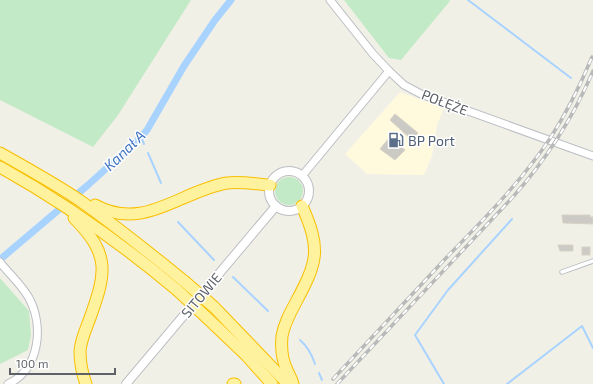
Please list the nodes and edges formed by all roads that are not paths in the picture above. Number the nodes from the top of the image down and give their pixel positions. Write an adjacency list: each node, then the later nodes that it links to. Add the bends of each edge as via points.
1 (330, 0): 2 (street, POŁĘŻE)
2 (389, 72): 4 (street, POŁĘŻE, via 420,94); 6 (street)
3 (0, 153): 8 (highway)
4 (593, 156)
5 (0, 167): 11 (highway)
6 (302, 176): 7 (street, via 286,171 274,177); 10 (street, via 309,188 308,198)
7 (270, 185): 8 (highway, via 227,183 143,213 129,215 114,214 87,201); 9 (street, via 270,198)
8 (81, 201): 19 (highway, bridge, via 154,256 214,307)
9 (276, 206): 10 (street, via 289,211); 17 (street, SITOWIE)
10 (302, 206): 20 (highway, via 313,233 315,252 312,270 288,318 282,337 284,360)
11 (70, 209): 16 (highway, via 73,217 88,232 97,247 103,268 99,293 80,350 81,369); 18 (highway, bridge, via 177,290 246,355)
12 (593, 261): 14 (lane)
13 (0, 262): 15 (street, via 28,297 36,314 38,337 33,357 25,371 14,382)
14 (562, 272)
15 (8, 384)
16 (86, 384)
17 (126, 384)
18 (272, 384)
19 (288, 384)
20 (292, 384)

